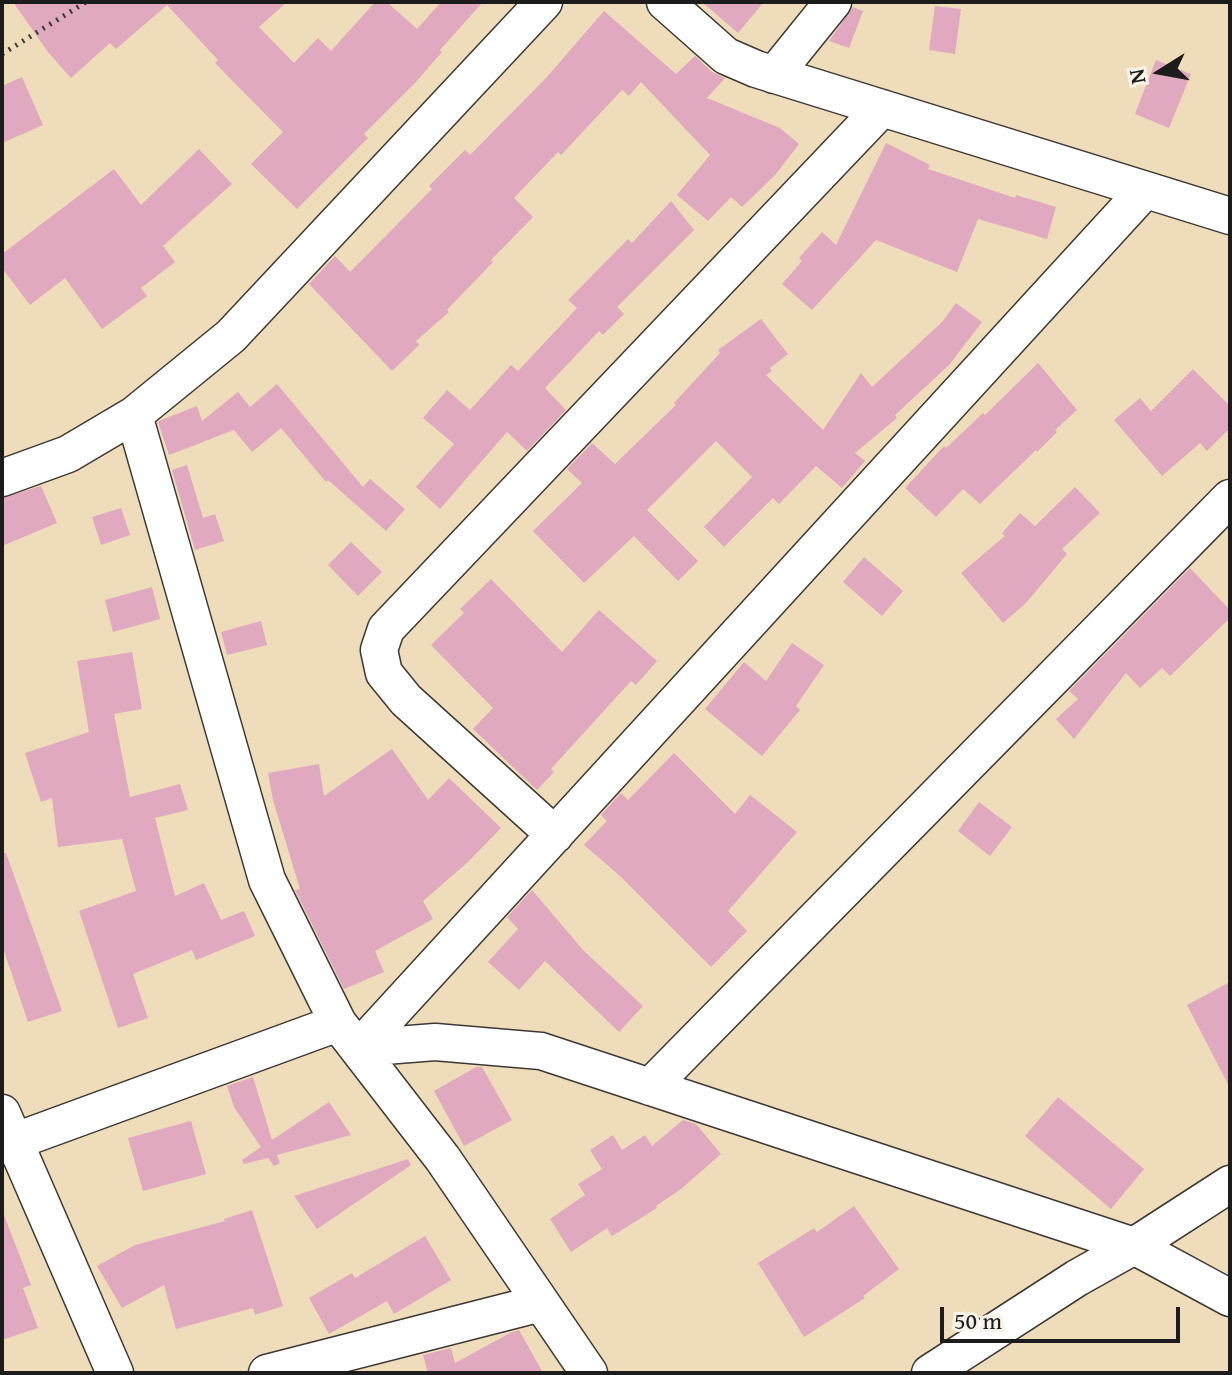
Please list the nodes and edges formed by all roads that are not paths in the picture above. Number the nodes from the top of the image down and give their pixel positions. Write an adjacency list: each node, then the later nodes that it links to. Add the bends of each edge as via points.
1 (544, 2): 8 (street, via 231,336)
2 (665, 2): 4 (street, via 726,56)
3 (833, 2): 4 (street)
4 (774, 75): 5 (street)
5 (882, 108): 6 (street); 11 (street, via 386,629 379,650 384,673 406,700)
6 (1145, 190): 7 (street); 11 (street)
7 (1230, 216)
8 (134, 415): 9 (street, via 68,454); 12 (street, via 267,880)
9 (2, 478)
10 (1230, 498): 13 (street)
11 (555, 835): 12 (street)
12 (349, 1036): 13 (street, via 541,1051); 14 (street); 18 (street, via 443,1159)
13 (650, 1087): 16 (street)
14 (6, 1133): 19 (street)
15 (1230, 1184): 16 (street)
16 (1134, 1246): 17 (street); 22 (street)
17 (1230, 1298)
18 (541, 1303): 20 (street); 21 (street)
19 (115, 1373)
20 (267, 1373)
21 (589, 1373)
22 (930, 1373)

